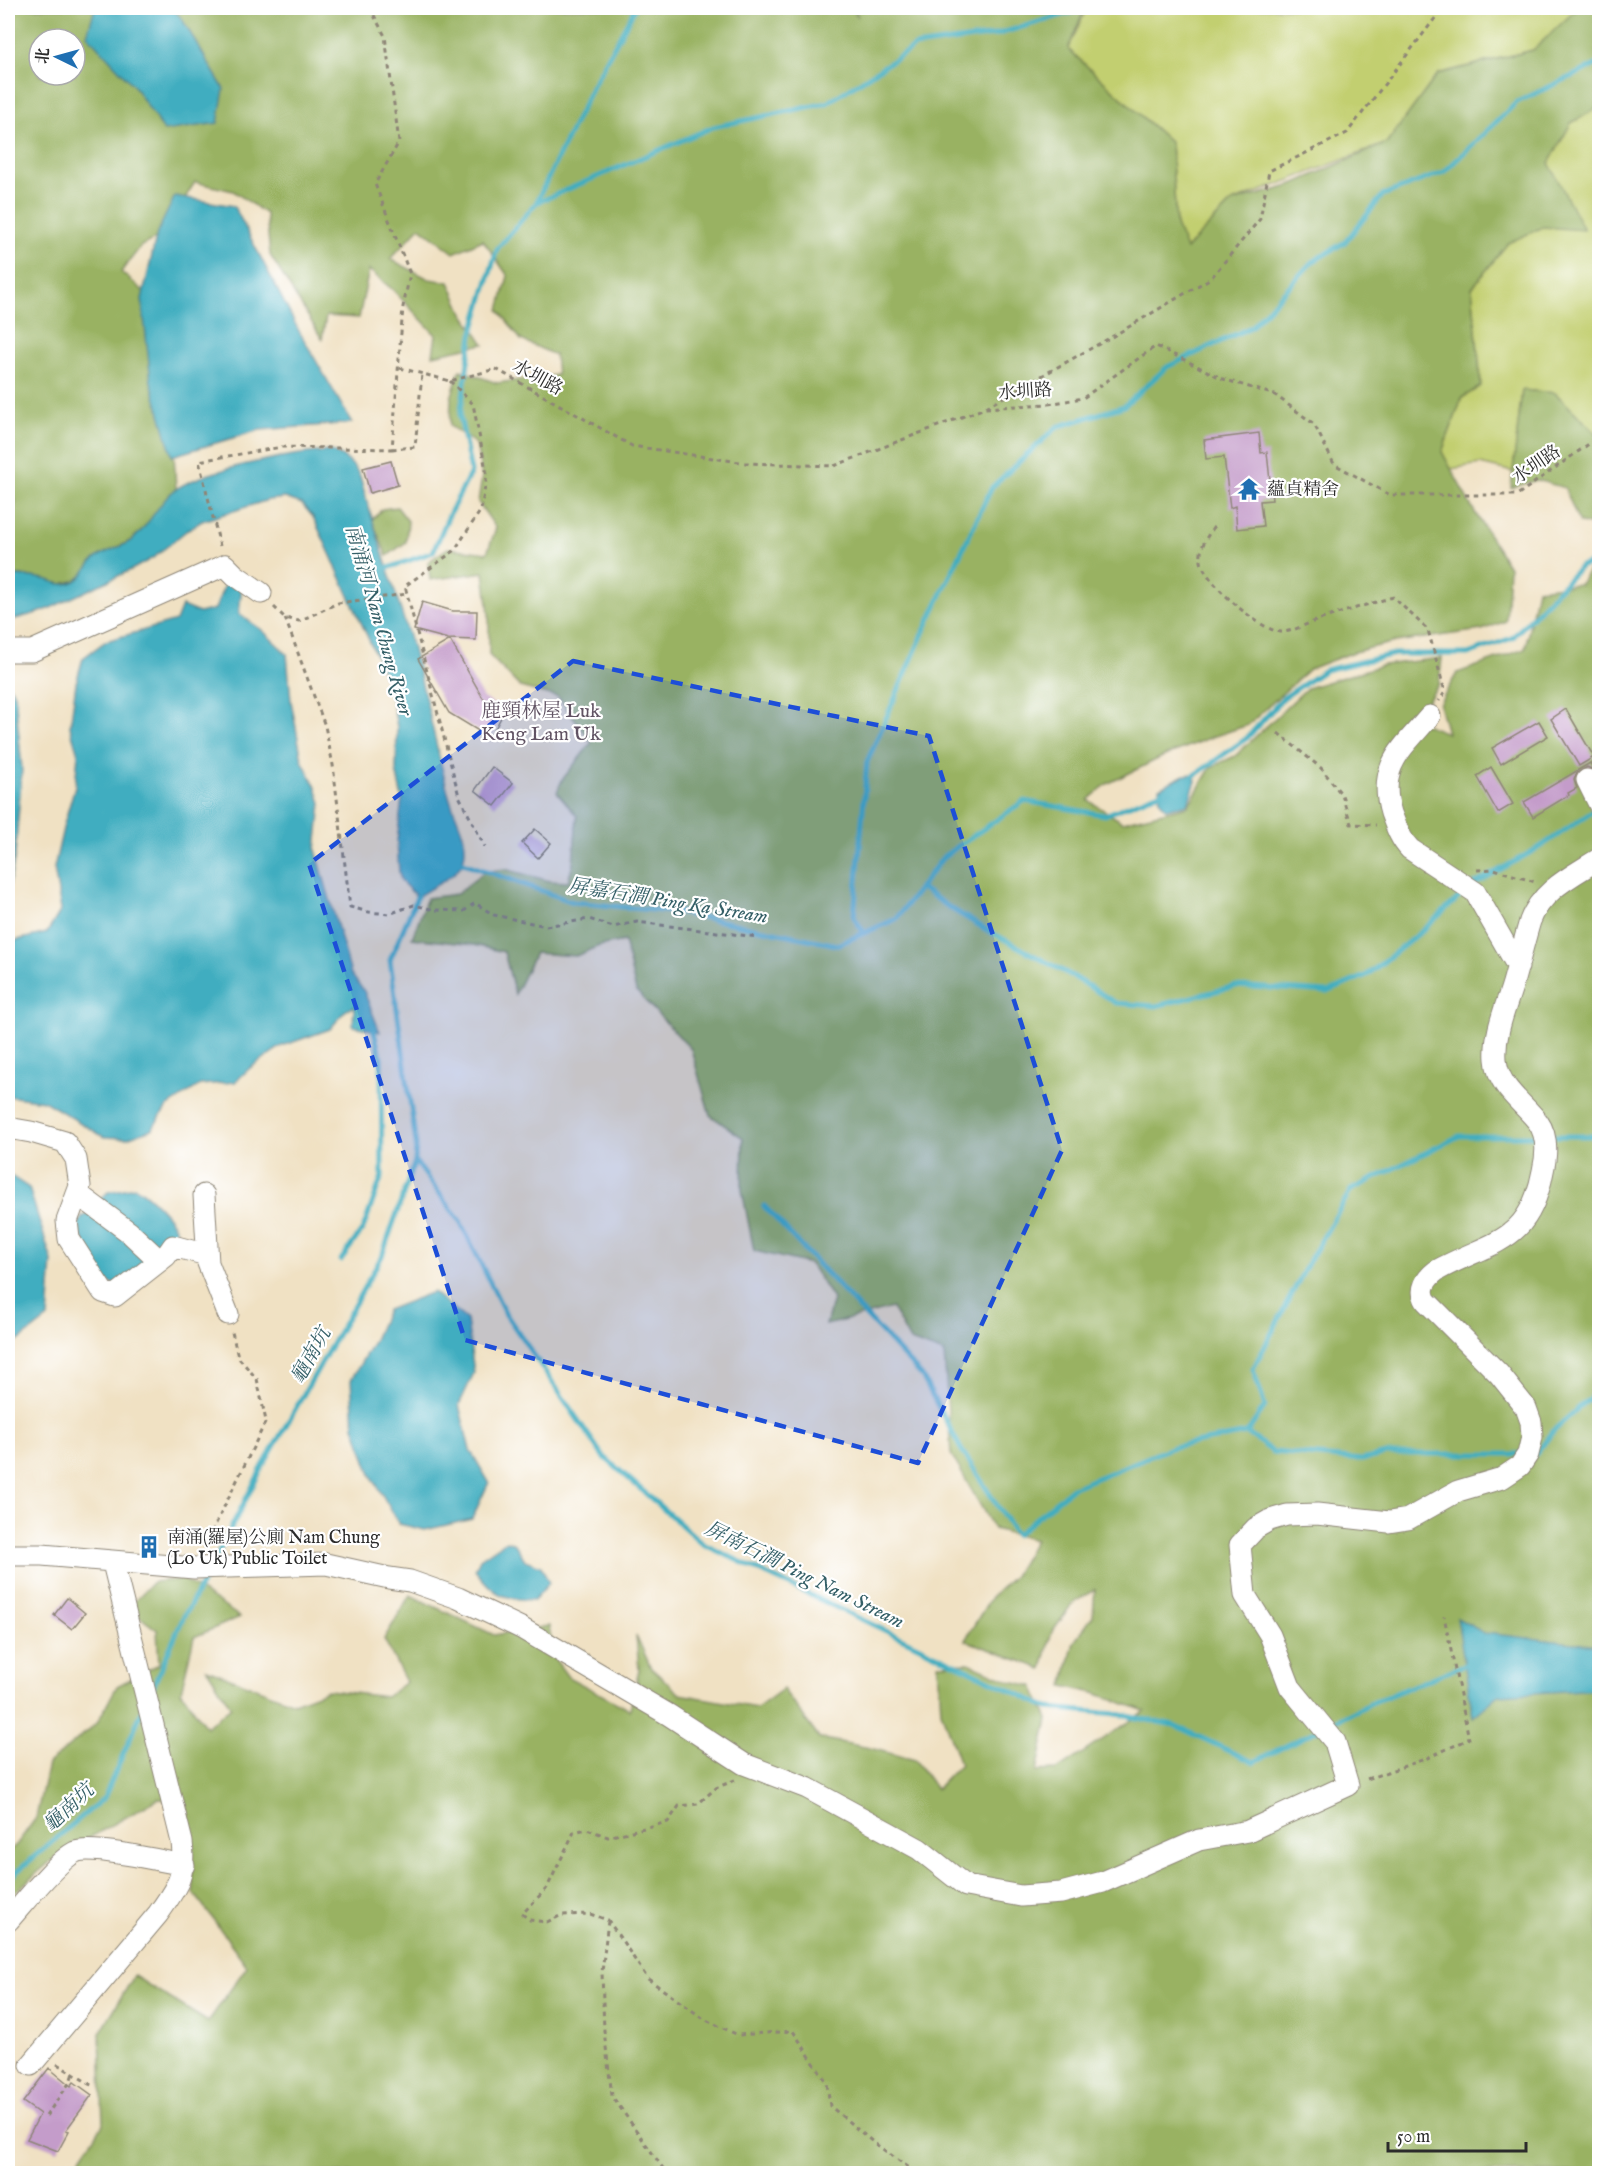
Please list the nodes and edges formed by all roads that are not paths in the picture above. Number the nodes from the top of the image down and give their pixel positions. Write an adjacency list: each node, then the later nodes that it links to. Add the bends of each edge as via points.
1 (261, 593): 2 (street, via 225,565 32,651)
2 (8, 651)
3 (1430, 716): 7 (street, via 1400,752 1388,774 1386,793 1396,826 1410,849 1475,892)
4 (1587, 780): 5 (street)
5 (1599, 806)
6 (1599, 858): 7 (street, via 1542,898 1532,913)
7 (1518, 967): 15 (street, via 1500,1028 1496,1060 1507,1089 1543,1130 1546,1150 1540,1185 1517,1228 1496,1244 1436,1271 1427,1279 1423,1293 1432,1309 1523,1401 1532,1429 1531,1446 1520,1466 1510,1474 1458,1491 1408,1519 1389,1522 1305,1513 1287,1515 1256,1528 1240,1545 1245,1594 1270,1635 1290,1687 1335,1742 1348,1785 1248,1832 1199,1840 1103,1882 1061,1893 1021,1896 966,1886 919,1850 807,1788 744,1764 531,1634 459,1598 410,1581 326,1564 194,1568)
8 (8, 1128): 9 (street, via 65,1142 76,1159)
9 (78, 1194): 12 (street); 12 (street, via 67,1221 69,1239 103,1292 115,1296)
10 (204, 1195): 11 (street)
11 (207, 1255): 12 (street, via 173,1246); 13 (street)
12 (160, 1261)
13 (228, 1314)
14 (8, 1555): 15 (street)
15 (113, 1563): 16 (street, via 182,1842)
16 (184, 1864): 17 (street, via 77,1851); 18 (street, via 174,1892 158,1914)
17 (8, 1921)
18 (35, 2060)

